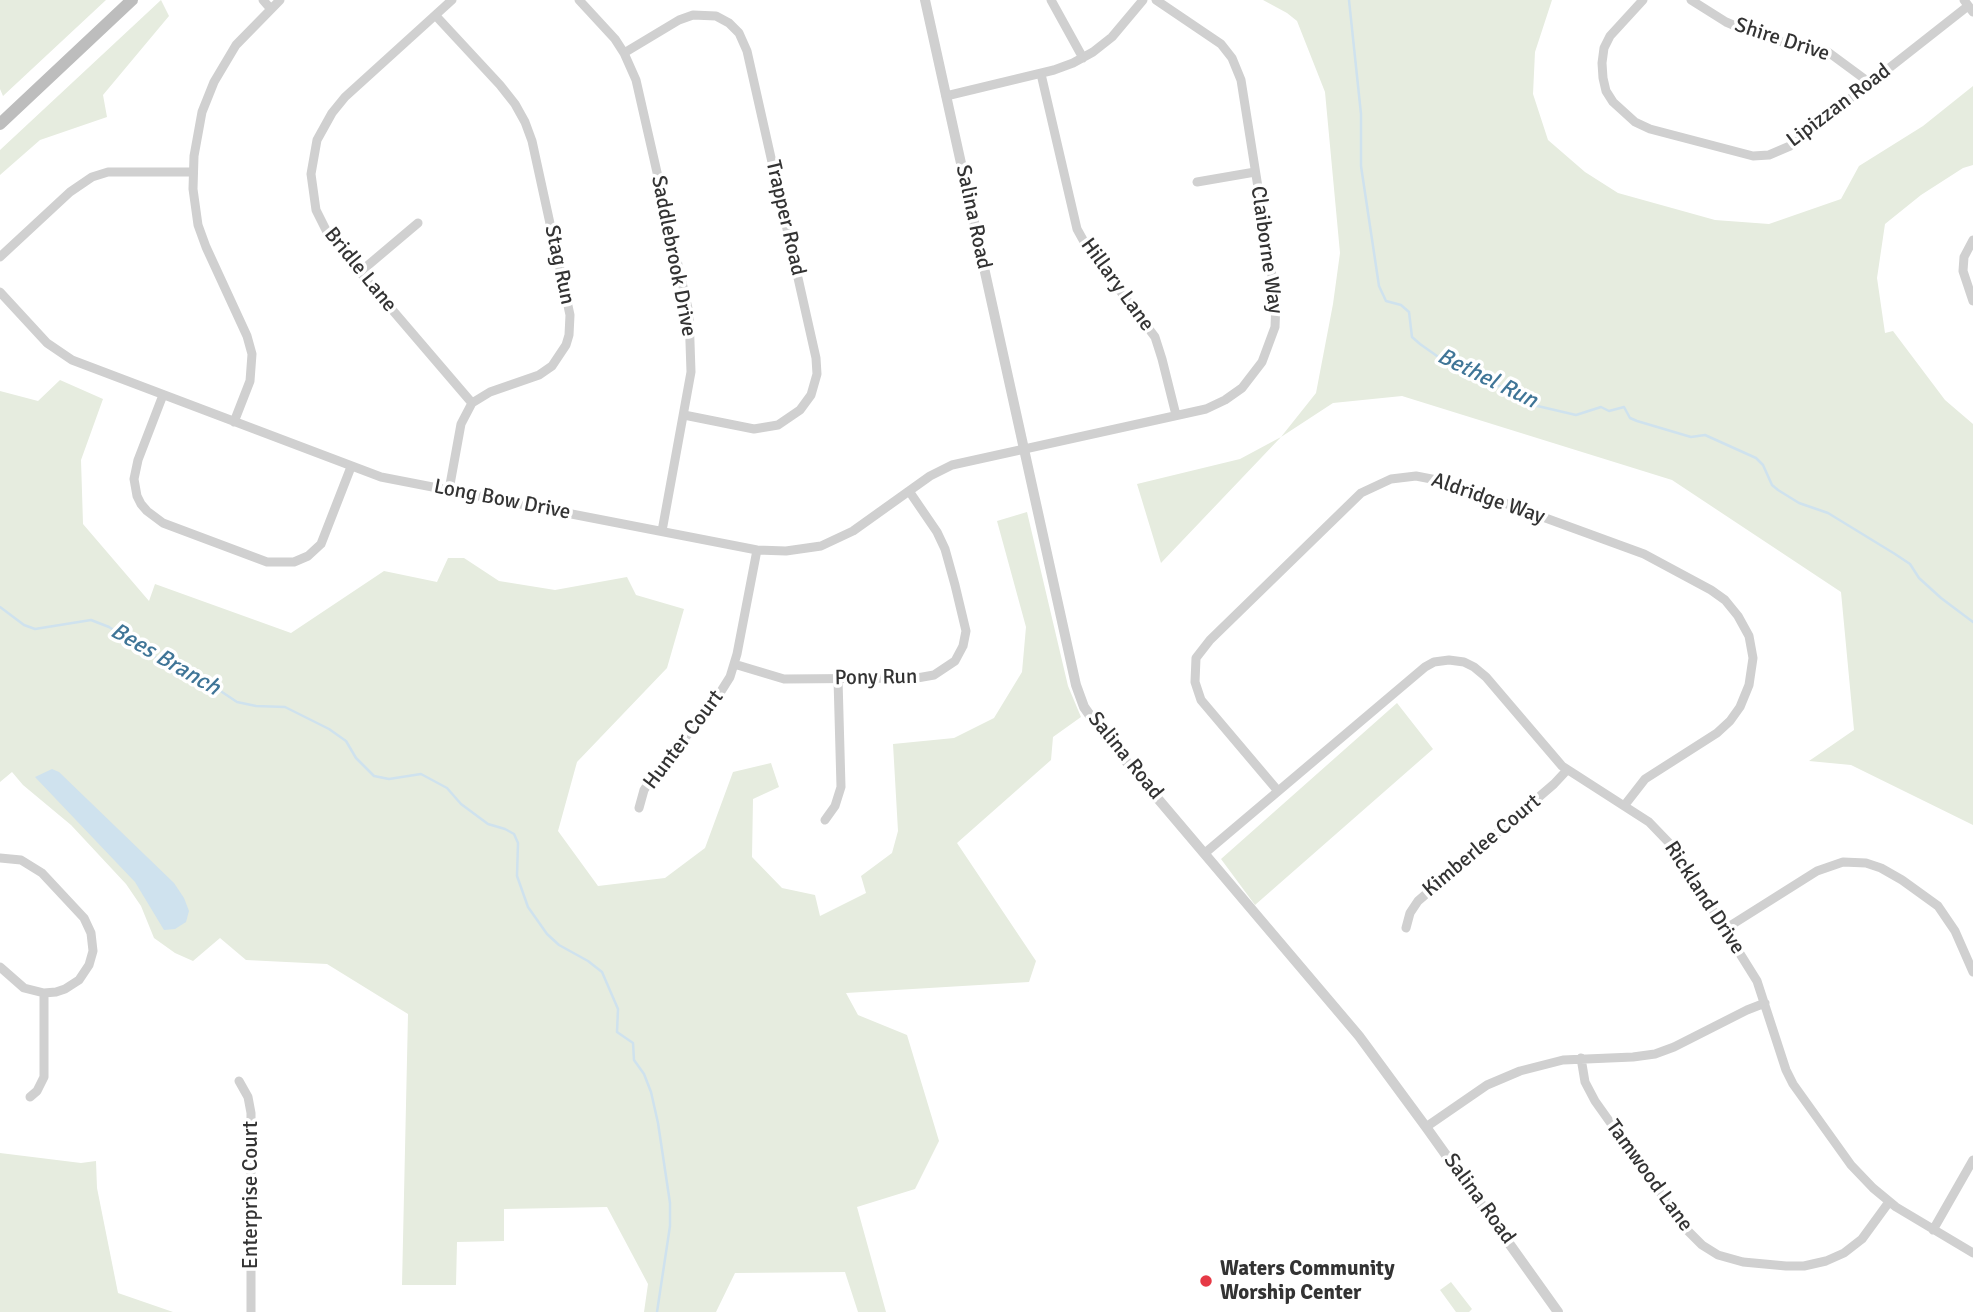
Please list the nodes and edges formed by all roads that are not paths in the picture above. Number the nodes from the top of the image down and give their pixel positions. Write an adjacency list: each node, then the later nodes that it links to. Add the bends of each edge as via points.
1 (132, 0): 20 (main road)
2 (263, 0): 13 (street)
3 (279, 0): 13 (street)
4 (452, 0): 14 (street, Bridle Lane)
5 (579, 0): 15 (street, Saddlebrook Drive)
6 (925, 0): 19 (street, Salina Road)
7 (1051, 0): 16 (street)
8 (1143, 0): 16 (street, via 1112,37)
9 (1156, 0): 22 (street, Claiborne Way, via 1212,37 1232,58 1241,80)
10 (1643, 0): 18 (street, Lipizzan Road, via 1610,36 1602,63 1606,91 1613,102 1650,129 1753,156 1769,155 1790,146)
11 (1691, 0): 18 (street, Shire Drive, via 1752,33 1828,52)
12 (1968, 6): 18 (street, Lipizzan Road)
13 (271, 8): 21 (street, via 236,45 207,97)
14 (436, 16): 27 (street, Bridle Lane, via 345,97 317,140 311,174 316,210 324,229); 31 (street, Stag Run, via 508,95 525,122 570,315 566,345 552,366)
15 (624, 53): 32 (street, Saddlebrook Drive, via 639,91 689,313 691,372); 32 (street, Trapper Road, via 694,15 716,16 739,33 747,51 816,358 811,395 800,410 778,425 754,429)
16 (1083, 58): 17 (street)
17 (1041, 74): 19 (street); 33 (street, Hillary Lane, via 1077,229 1155,337)
18 (1870, 83)
19 (946, 96): 35 (street, Salina Road)
20 (0, 124)
21 (193, 172): 26 (street, via 108,172 92,177); 34 (street, via 201,236 252,354 250,381)
22 (1255, 172): 23 (street); 33 (street, Claiborne Way, via 1276,302 1269,351 1233,395)
23 (1197, 182)
24 (418, 223): 27 (street)
25 (1973, 240): 29 (street, via 1963,271)
26 (0, 257)
27 (359, 272): 31 (street, Bridle Lane)
28 (0, 292): 30 (street, Long Bow Drive, via 63,355)
29 (1973, 301)
30 (163, 395): 34 (street, Long Bow Drive); 36 (street, via 134,479 141,504 163,523 268,562 294,562 321,544)
31 (472, 404): 37 (street, via 461,424)
32 (684, 415): 39 (street, Saddlebrook Drive)
33 (1176, 415): 35 (street, Claiborne Way)
34 (234, 422): 36 (street, Long Bow Drive)
35 (1024, 448): 38 (street, Long Bow Drive, via 952,465); 48 (street, Salina Road, via 1084,707)
36 (351, 467): 37 (street, Long Bow Drive)
37 (449, 490): 39 (street, Long Bow Drive)
38 (909, 492): 40 (street, Long Bow Drive, via 832,542 799,550); 42 (street, Pony Run, via 945,549 964,620 963,646 955,661 934,675)
39 (662, 531): 40 (street, Long Bow Drive)
40 (758, 550): 41 (street, Hunter Court)
41 (734, 664): 42 (street, Pony Run, via 783,679); 46 (street, Hunter Court, via 713,704 653,775)
42 (838, 679): 47 (street, via 841,787)
43 (1567, 770): 44 (street, Rickland Drive, via 1483,674 1464,662 1444,660 1425,667); 45 (street, Rickland Drive); 50 (street, Kimberlee Court, via 1418,901)
44 (1278, 791): 45 (street, Aldridge Way, via 1201,699 1195,682 1196,658 1361,493 1391,479 1416,476 1441,480 1644,554 1711,590 1738,616 1749,636 1753,658 1740,707 1717,733 1645,779); 48 (street, Rickland Drive)
45 (1624, 806): 51 (street, Rickland Drive, via 1666,839)
46 (639, 808)
47 (825, 820)
48 (1205, 853): 59 (street, Salina Road, via 1359,1036)
49 (0, 858): 54 (street, via 13,857 36,867 84,918 91,933 93,951 84,973 65,989)
50 (1406, 928)
51 (1725, 929): 53 (street, via 1817,871 1843,862 1866,863 1902,880 1938,906 1955,930); 55 (street, Rickland Drive)
52 (0, 967): 54 (street, via 24,988)
53 (1973, 972)
54 (44, 993): 58 (street, via 44,1077)
55 (1765, 1003): 56 (street, via 1655,1054); 61 (street, Rickland Drive, via 1793,1084 1851,1165)
56 (1581, 1058): 59 (street, via 1539,1065 1502,1078); 61 (street, Tamwood Lane, via 1585,1082 1598,1107 1686,1229 1718,1255 1749,1264 1791,1266 1826,1261 1862,1239)
57 (239, 1081): 64 (street, Enterprise Court, via 251,1113)
58 (30, 1097)
59 (1426, 1127): 65 (street, Salina Road)
60 (1973, 1160): 62 (street)
61 (1889, 1202): 62 (street, Rickland Drive)
62 (1933, 1230): 63 (street, Rickland Drive)
63 (1973, 1253)
64 (251, 1312)
65 (1558, 1312)

